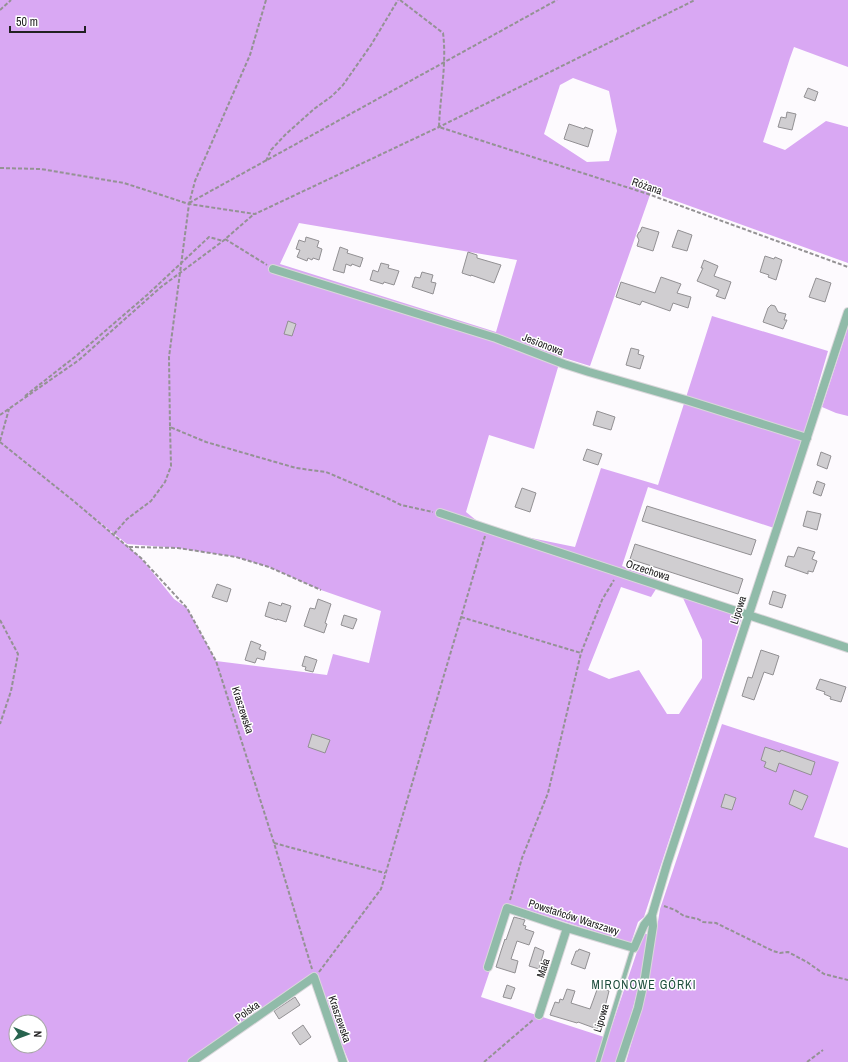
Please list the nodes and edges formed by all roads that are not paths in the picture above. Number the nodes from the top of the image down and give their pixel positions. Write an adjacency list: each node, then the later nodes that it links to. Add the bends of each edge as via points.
1 (273, 269): 3 (street, Jesionowa, via 496,338 589,372)
2 (848, 312): 3 (street, Lipowa)
3 (807, 438): 5 (street, Lipowa)
4 (440, 513): 5 (street, Orzechowa)
5 (749, 614): 6 (street, Orzechowa); 7 (street, Lipowa)
6 (848, 648)
7 (652, 915): 9 (street, Lipowa, via 644,925); 16 (street, Lipowa, via 653,926 645,977 638,1008)
8 (567, 928): 9 (street, Powstańców Warszawy); 10 (street, Powstańców Warszawy, via 507,908); 12 (street, Mała)
9 (634, 948): 15 (lane, Lipowa)
10 (488, 967)
11 (314, 977): 13 (street, Polska); 14 (street, Kraszewska)
12 (539, 1015)
13 (192, 1062)
14 (343, 1062)
15 (598, 1062)
16 (620, 1062)

